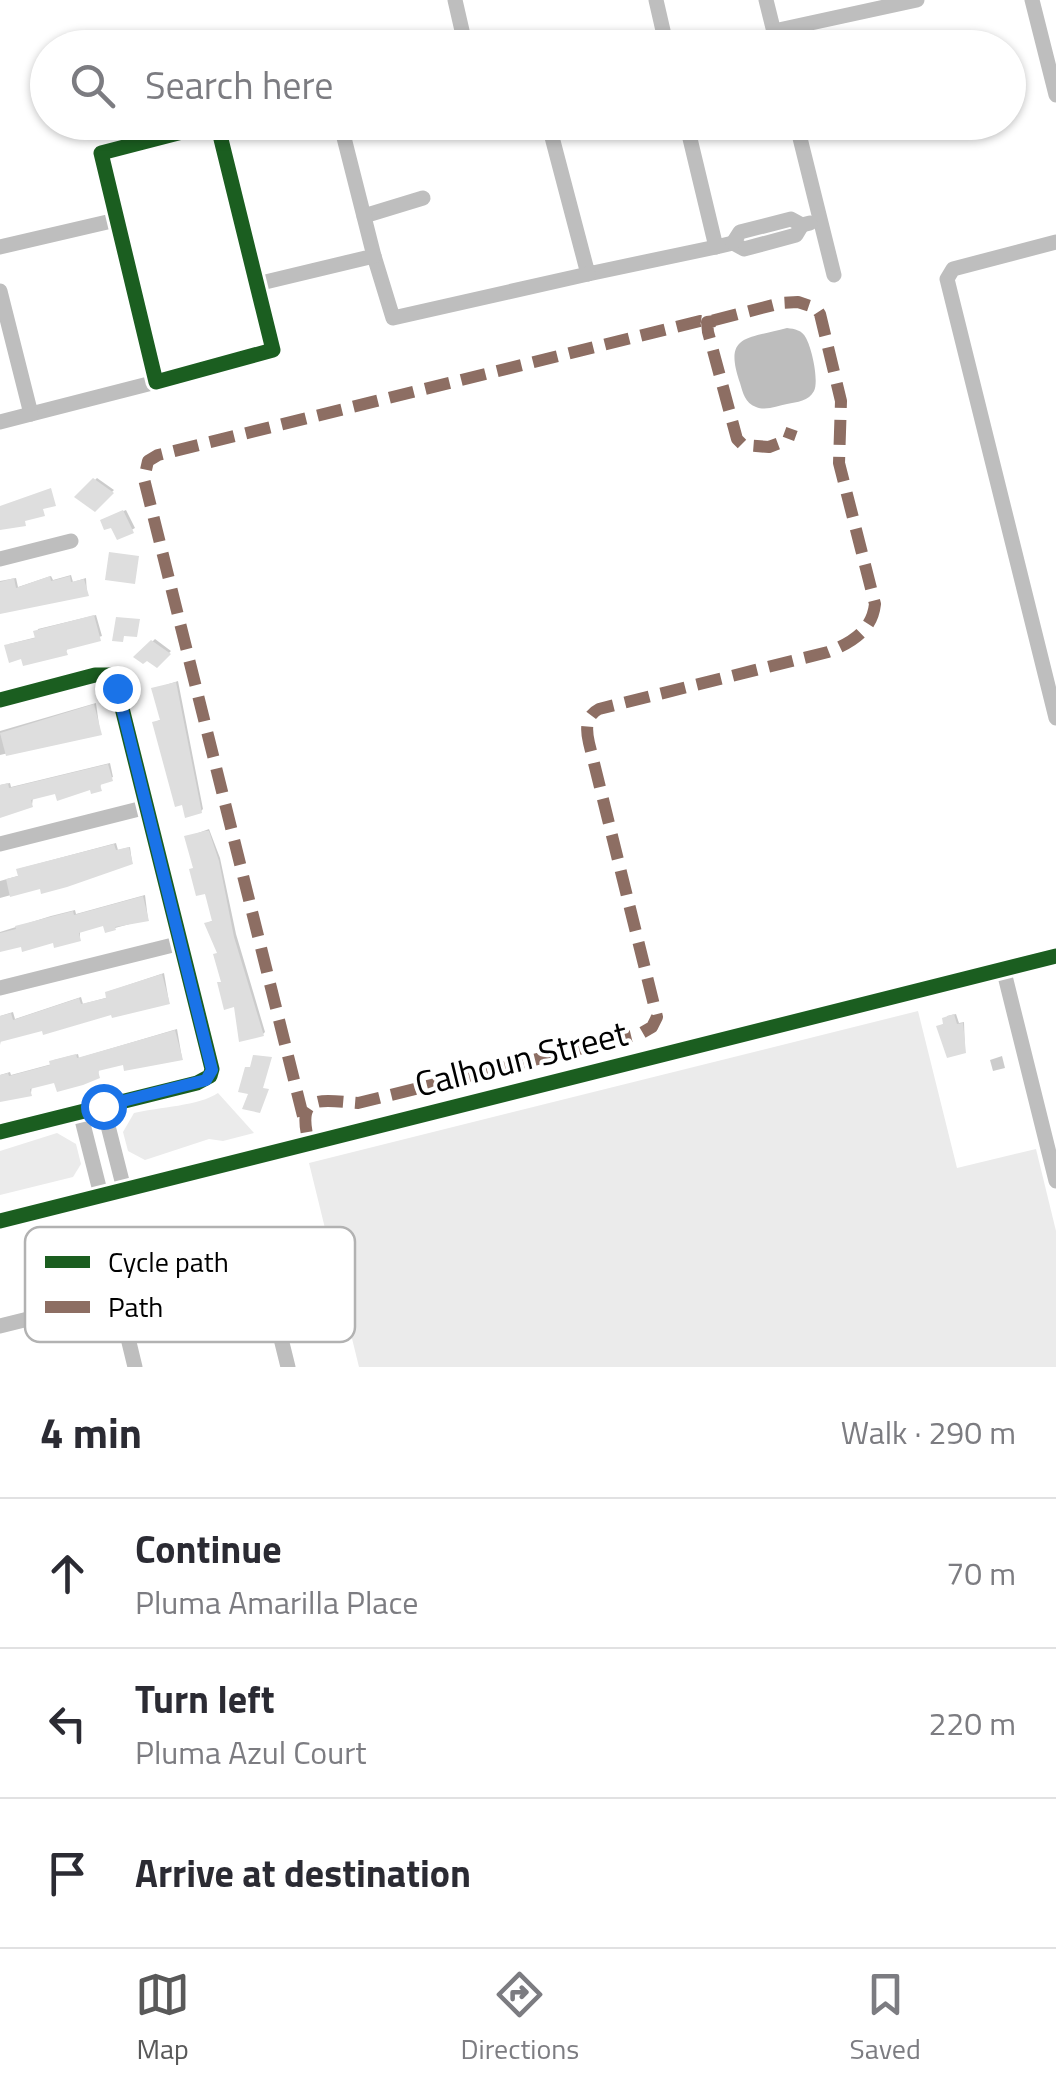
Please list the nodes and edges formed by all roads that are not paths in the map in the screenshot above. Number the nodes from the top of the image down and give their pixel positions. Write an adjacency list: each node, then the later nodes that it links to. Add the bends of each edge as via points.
1 (456, 0): 7 (street)
2 (656, 0): 8 (street)
3 (766, 0): 9 (street)
4 (917, 0): 6 (street)
5 (1032, 0): 11 (street)
6 (878, 5): 10 (street)
7 (462, 30)
8 (663, 30)
9 (774, 30)
10 (803, 30)
11 (1056, 95)
12 (152, 140): 20 (street, via 101,153)
13 (223, 140): 31 (street)
14 (345, 140): 19 (street)
15 (553, 140): 29 (street)
16 (692, 140): 26 (street)
17 (801, 140): 21 (street)
18 (423, 198): 19 (street)
19 (364, 216): 28 (street)
20 (116, 220): 27 (street); 33 (street)
21 (821, 220): 22 (street); 30 (street)
22 (802, 225): 23 (street, via 790,219); 25 (street, via 796,236)
23 (763, 226): 25 (street); 26 (street)
24 (1056, 242): 39 (street, via 948,272)
25 (767, 243): 26 (street)
26 (725, 245): 29 (street)
27 (0, 248)
28 (374, 256): 29 (street, via 392,318); 31 (street)
29 (588, 274)
30 (834, 276)
31 (257, 284): 33 (street, via 274,350)
32 (0, 291): 34 (street)
33 (156, 382): 34 (street)
34 (31, 414): 35 (street)
35 (0, 422)
36 (70, 541): 37 (street)
37 (0, 559)
38 (0, 700): 40 (street, via 110,675)
39 (1056, 718)
40 (147, 808): 41 (street); 42 (street)
41 (0, 844)
42 (181, 943): 45 (street); 46 (street, via 210,1076)
43 (1056, 956): 44 (street, Calhoun Street)
44 (1003, 968): 49 (street); 50 (street, Calhoun Street)
45 (0, 988)
46 (103, 1106): 47 (street); 50 (street)
47 (80, 1112): 48 (street); 51 (street)
48 (0, 1132)
49 (1056, 1182)
50 (124, 1189): 51 (street, Calhoun Street)
51 (100, 1195): 52 (street, Calhoun Street)
52 (0, 1221)
53 (25, 1320): 54 (street)
54 (0, 1326)
55 (129, 1342): 57 (street)
56 (282, 1342): 58 (street)
57 (135, 1367)
58 (288, 1367)

